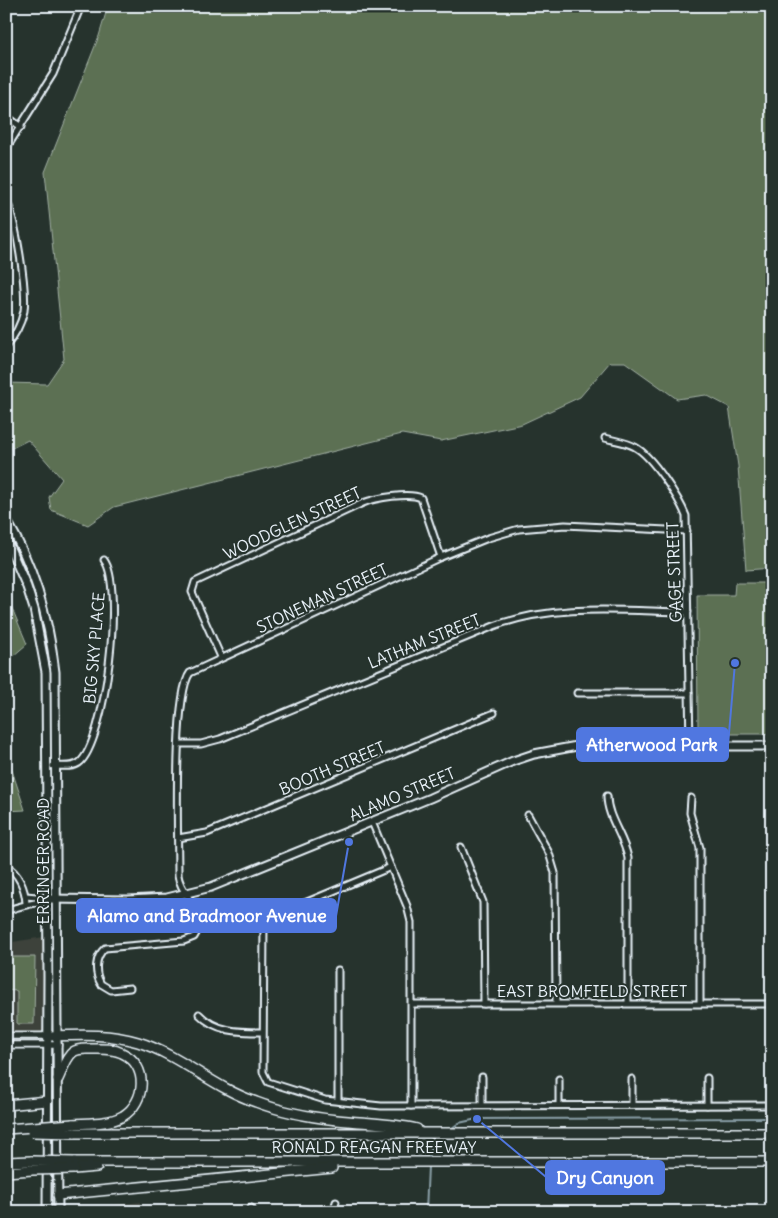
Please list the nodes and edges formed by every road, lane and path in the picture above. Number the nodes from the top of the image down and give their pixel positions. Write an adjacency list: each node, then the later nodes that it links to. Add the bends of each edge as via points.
1 (81, 6): 3 (street, via 53,74)
2 (6, 116): 3 (street)
3 (21, 127): 4 (street)
4 (6, 149)
5 (6, 199): 6 (street)
6 (13, 218): 7 (street); 8 (street, via 24,299 20,323)
7 (6, 220)
8 (6, 346)
9 (605, 438): 11 (street, GAGE STREET, via 634,446 647,456 684,509)
10 (6, 519): 24 (main road, ERRINGER ROAD, via 34,579 49,629 57,692)
11 (688, 530): 13 (street, STONEMAN STREET, via 535,526 488,538); 15 (street, GAGE STREET)
12 (6, 539): 23 (main road, ERRINGER ROAD, via 27,587 42,645)
13 (441, 557): 16 (street, STONEMAN STREET); 16 (street, WOODGLEN STREET, via 421,498 410,495 363,503 195,582 192,592)
14 (104, 560): 24 (street, BIG SKY PLACE, via 111,572 113,603 103,706 91,745 82,759 76,765)
15 (688, 612): 17 (street, GAGE STREET); 20 (street, LATHAM STREET, via 575,610 526,616 494,626 220,739 201,744)
16 (221, 657): 20 (street, STONEMAN STREET, via 187,676)
17 (689, 693): 18 (street); 21 (street, GAGE STREET)
18 (577, 694)
19 (494, 713): 29 (street, BOOTH STREET, via 207,834)
20 (179, 744): 29 (street, STONEMAN STREET)
21 (690, 746): 22 (main road, ALAMO STREET); 28 (main road, ALAMO STREET, via 578,746 534,754)
22 (772, 746)
23 (47, 766): 24 (street, BIG SKY PLACE); 35 (main road, ERRINGER ROAD)
24 (57, 766): 36 (main road, ERRINGER ROAD)
25 (607, 796): 44 (street, via 608,810 623,839 628,858)
26 (690, 798): 45 (street, via 690,813 700,848)
27 (528, 815): 43 (street, via 549,853 555,873)
28 (372, 822): 32 (street); 33 (main road, ALAMO STREET, via 212,887)
29 (178, 838): 33 (street, STONEMAN STREET, via 179,883)
30 (461, 847): 42 (street, via 483,902)
31 (6, 866): 34 (street, via 15,873)
32 (391, 867): 41 (street, via 411,922); 48 (street, via 266,920 263,929)
33 (187, 893): 36 (main road, ALAMO STREET, via 128,900); 40 (street, STONEMAN STREET, via 197,909 198,929 194,937 184,941 110,946 100,952 97,973 101,984 111,990)
34 (26, 896): 35 (street, ALAMO STREET); 37 (street)
35 (48, 898): 36 (main road, ALAMO STREET); 37 (street, ALAMO STREET); 51 (main road, ERRINGER ROAD)
36 (57, 899): 50 (main road, ERRINGER ROAD)
37 (26, 903): 38 (street, ALAMO STREET)
38 (6, 911)
39 (338, 970): 60 (street)
40 (130, 988)
41 (412, 1004): 42 (street, EAST BROMFIELD STREET); 67 (street)
42 (484, 1004): 43 (street, EAST BROMFIELD STREET)
43 (556, 1004): 44 (street, EAST BROMFIELD STREET)
44 (628, 1004): 45 (street, EAST BROMFIELD STREET)
45 (700, 1004): 46 (street, EAST BROMFIELD STREET)
46 (772, 1004)
47 (199, 1014): 48 (street, via 206,1022 221,1028 236,1032)
48 (262, 1032): 60 (street, via 263,1072 268,1082 312,1097)
49 (6, 1036): 51 (street)
50 (58, 1036): 51 (highway); 53 (main road, ERRINGER ROAD); 70 (highway, via 107,1036 140,1043 229,1091 292,1113 397,1125)
51 (47, 1040): 52 (street); 53 (street); 59 (main road, ERRINGER ROAD)
52 (6, 1045)
53 (58, 1045): 56 (main road, ERRINGER ROAD)
54 (482, 1077): 62 (street)
55 (707, 1078): 65 (street)
56 (58, 1079): 68 (highway, via 72,1054 80,1049 113,1050 129,1057 138,1068 141,1088 133,1108 122,1117); 77 (main road, ERRINGER ROAD)
57 (559, 1079): 63 (street)
58 (632, 1079): 64 (street)
59 (47, 1101): 61 (highway); 79 (main road, ERRINGER ROAD)
60 (338, 1101): 67 (street)
61 (6, 1105)
62 (482, 1105): 63 (street); 67 (street)
63 (559, 1105): 64 (street)
64 (632, 1105): 65 (street)
65 (708, 1105): 66 (street)
66 (772, 1105)
67 (411, 1106)
68 (73, 1128): 69 (highway, bridge); 70 (highway, RONALD REAGAN FREEWAY)
69 (6, 1131)
70 (434, 1133): 71 (highway, RONALD REAGAN FREEWAY)
71 (772, 1133)
72 (6, 1162): 75 (highway)
73 (772, 1162): 74 (highway, RONALD REAGAN FREEWAY)
74 (380, 1163): 75 (highway, RONALD REAGAN FREEWAY, bridge, via 135,1162); 77 (highway)
75 (32, 1166): 76 (highway)
76 (6, 1172)
77 (58, 1195): 80 (main road, ERRINGER ROAD)
78 (336, 1202): 81 (street)
79 (47, 1212)
80 (58, 1212)
81 (333, 1212)

